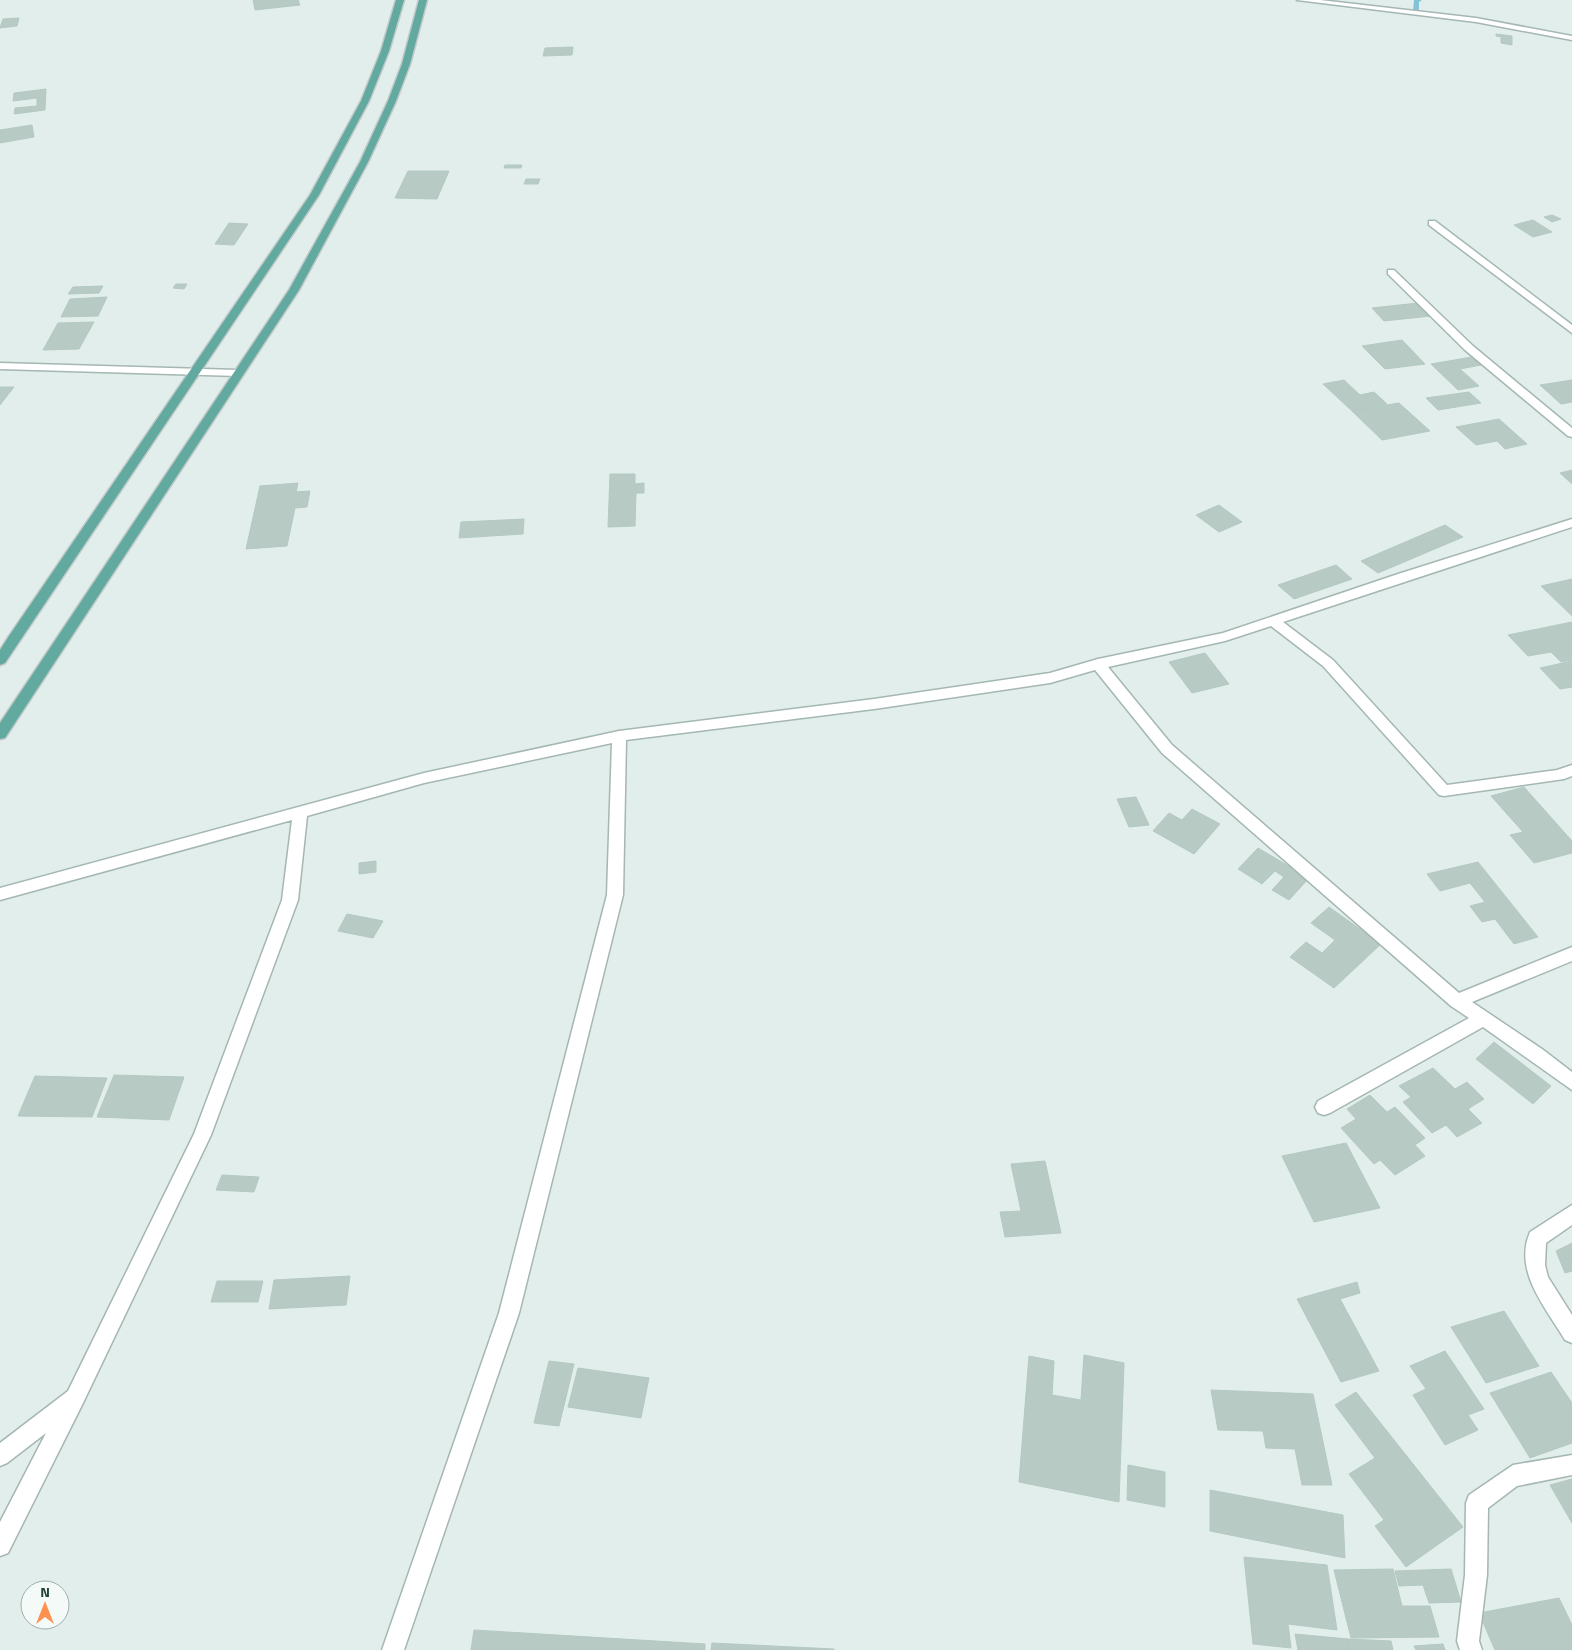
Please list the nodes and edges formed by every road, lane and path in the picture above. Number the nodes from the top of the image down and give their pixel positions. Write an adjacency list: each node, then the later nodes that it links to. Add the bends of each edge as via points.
1 (400, 0): 9 (main road, via 393,30 369,92 334,163 254,288)
2 (423, 0): 10 (main road, via 406,64 364,162 294,290)
3 (1301, 0): 4 (street, via 1476,20)
4 (1572, 38)
5 (1432, 223): 7 (street)
6 (1392, 272): 11 (street, via 1469,348)
7 (1572, 330)
8 (0, 366): 9 (street)
9 (192, 372): 10 (street); 14 (main road)
10 (238, 374): 16 (main road)
11 (1572, 434)
12 (1572, 523): 13 (street)
13 (1273, 621): 15 (street, via 1225,637); 18 (street, via 1328,663 1444,791 1559,775)
14 (0, 660)
15 (1098, 664): 17 (street, via 1040,679); 22 (street, via 1167,749)
16 (0, 734)
17 (620, 736): 19 (street, via 424,778); 32 (street, via 615,895 509,1313)
18 (1572, 770)
19 (300, 812): 20 (street); 28 (street, via 290,900 202,1135)
20 (0, 894)
21 (1572, 954): 22 (street)
22 (1457, 1001): 23 (street)
23 (1484, 1018): 24 (street); 25 (street)
24 (1572, 1082)
25 (1324, 1107)
26 (1572, 1214): 27 (street, via 1537,1238 1535,1265 1540,1281)
27 (1572, 1333)
28 (75, 1398): 29 (street); 31 (street)
29 (0, 1456)
30 (1572, 1465): 33 (street, via 1513,1476 1477,1503 1476,1575 1468,1641)
31 (0, 1546)
32 (393, 1650)
33 (1471, 1650)

